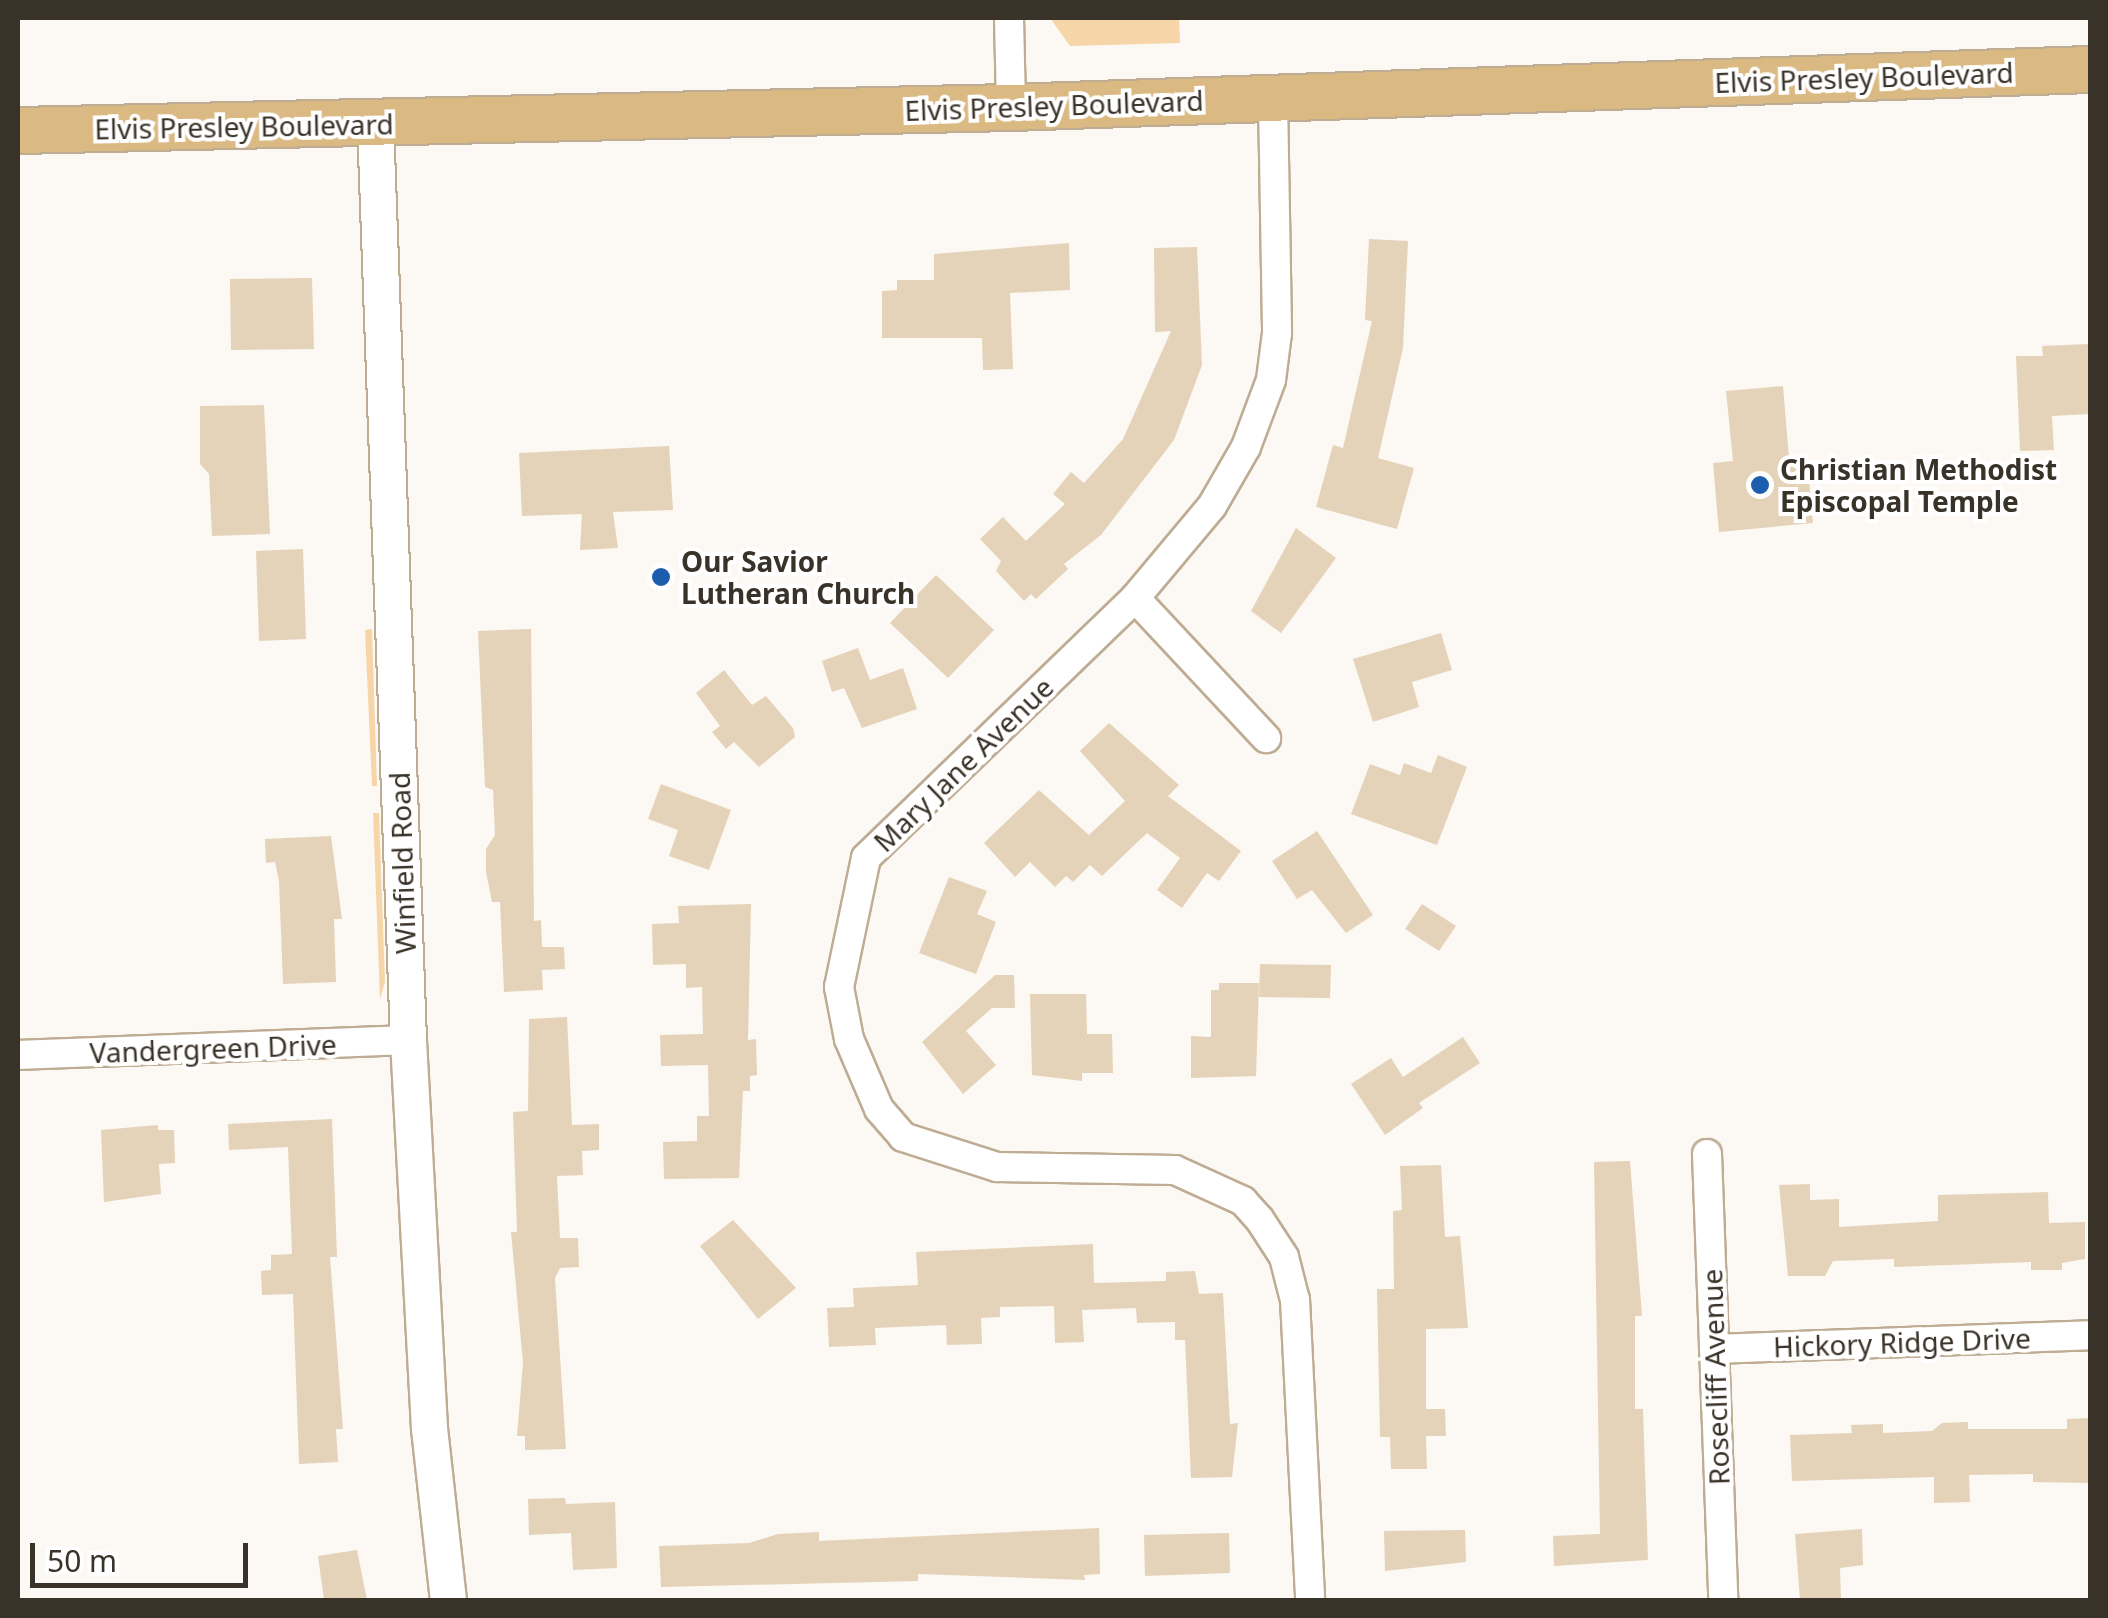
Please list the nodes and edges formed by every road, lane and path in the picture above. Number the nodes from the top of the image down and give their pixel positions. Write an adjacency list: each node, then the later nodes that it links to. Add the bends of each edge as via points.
1 (1009, 18): 4 (street)
2 (2090, 69): 3 (main road, Elvis Presley Boulevard)
3 (1272, 99): 4 (main road, Elvis Presley Boulevard); 7 (street, Mary Jane Avenue, via 1277,333 1271,380 1246,447 1212,506)
4 (1010, 107): 5 (main road, Elvis Presley Boulevard)
5 (375, 123): 6 (main road, Elvis Presley Boulevard); 9 (street, Winfield Road)
6 (18, 130)
7 (1135, 598): 8 (street); 15 (street, Mary Jane Avenue, via 866,858 839,987 848,1038 880,1109 904,1137 997,1166 1174,1170 1243,1202 1260,1220 1284,1257 1295,1300)
8 (1266, 738)
9 (408, 1040): 10 (street, Vandergreen Drive); 14 (street, Winfield Road, via 428,1428)
10 (18, 1055)
11 (1707, 1154): 13 (street, Rosecliff Avenue)
12 (2090, 1335): 13 (street, Hickory Ridge Drive)
13 (1714, 1350): 16 (street, Rosecliff Avenue)
14 (448, 1600)
15 (1310, 1600)
16 (1723, 1600)

